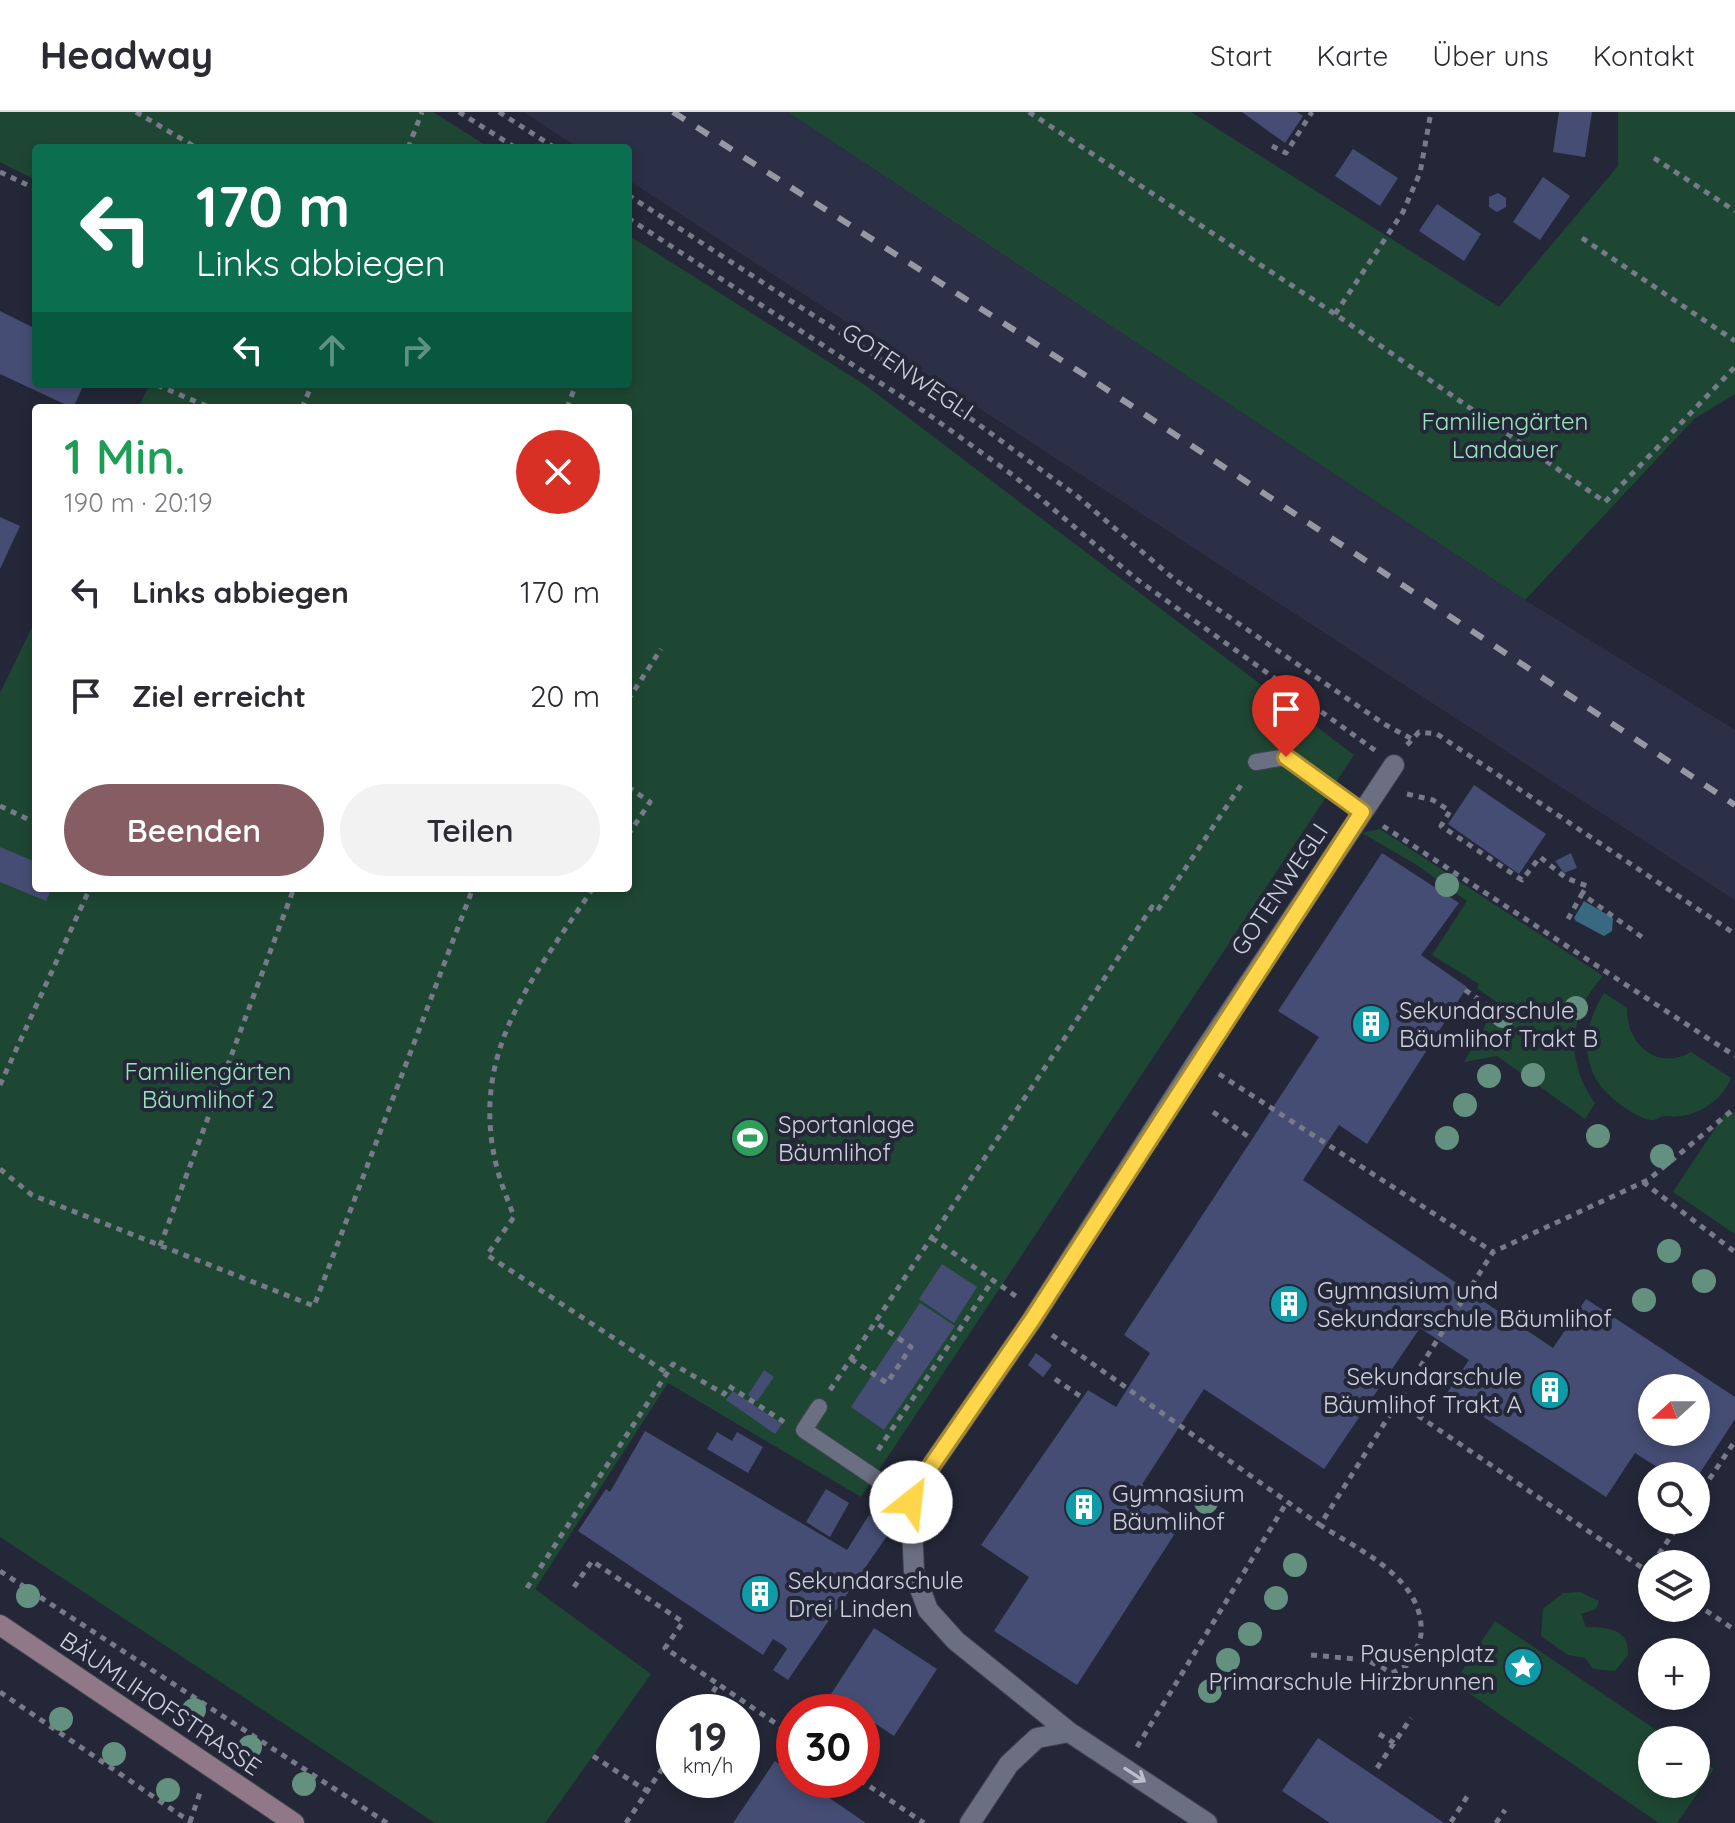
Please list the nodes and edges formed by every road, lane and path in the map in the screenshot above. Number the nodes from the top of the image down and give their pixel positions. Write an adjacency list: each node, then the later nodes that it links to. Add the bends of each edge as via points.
1 (136, 112): 8 (path)
2 (422, 112): 9 (path)
3 (459, 112): 10 (path)
4 (499, 112): 11 (path)
5 (1029, 112): 20 (path)
6 (1312, 112): 12 (path, via 1286,153)
7 (1431, 112): 20 (path, via 1420,173 1403,212)
8 (190, 144)
9 (410, 144)
10 (510, 144)
11 (549, 144)
12 (1272, 146)
13 (1654, 158): 17 (path)
14 (0, 172): 15 (path)
15 (32, 187)
16 (632, 198): 27 (path, via 956,408 1077,496 1174,579)
17 (1735, 211)
18 (632, 221): 29 (path, GOTENWEGLI, via 925,412 1014,476 1135,578)
19 (1582, 238): 21 (path)
20 (1335, 314): 22 (path, via 1605,502)
21 (1735, 341)
22 (1735, 367)
23 (164, 388): 24 (path)
24 (202, 404)
25 (661, 649): 26 (path)
26 (632, 694)
27 (1412, 739): 29 (path); 42 (path, via 1419,732 1437,734)
28 (1256, 762): 33 (lane, via 1286,757); 54 (path, via 1157,911 1152,907)
29 (1394, 765): 33 (street, GOTENWEGLI)
30 (632, 790): 35 (path, via 650,802)
31 (1412, 795): 40 (path, via 1453,812 1441,826 1522,880 1540,857 1566,878 1587,886)
32 (0, 806): 34 (path)
33 (1362, 812): 46 (path); 47 (street, GOTENWEGLI)
34 (32, 821)
35 (632, 829)
36 (88, 892): 48 (path)
37 (293, 892): 55 (path)
38 (471, 892): 55 (path, via 314,1306)
39 (590, 892): 63 (path, via 513,1008 500,1044 491,1097 496,1163 514,1217 487,1255)
40 (1582, 894): 41 (path); 43 (path)
41 (1568, 919)
42 (1735, 934)
43 (1646, 940)
44 (1465, 990): 45 (path)
45 (1494, 1010)
46 (1735, 1056)
47 (1198, 1060): 56 (path); 60 (street, GOTENWEGLI)
48 (0, 1085)
49 (1735, 1108): 53 (path)
50 (1213, 1112): 51 (path)
51 (1249, 1137)
52 (0, 1169): 55 (path, via 32,1195)
53 (1643, 1182): 56 (path); 57 (path)
54 (932, 1238): 58 (path); 61 (path)
55 (160, 1246)
56 (1493, 1252): 66 (path)
57 (1735, 1252)
58 (993, 1280): 59 (path); 70 (path)
59 (1005, 1289)
60 (1032, 1320): 73 (street, GOTENWEGLI); 74 (path)
61 (875, 1322): 62 (path); 62 (path, via 911,1347 887,1383)
62 (851, 1359): 67 (path)
63 (667, 1373): 68 (path, via 673,1364 724,1394 729,1386 802,1434); 80 (path)
64 (1055, 1379): 65 (path)
65 (1083, 1398)
66 (1398, 1402): 76 (path); 77 (path)
67 (819, 1407): 68 (lane)
68 (804, 1430): 70 (lane)
69 (1735, 1441): 71 (path)
70 (864, 1471): 73 (lane)
71 (1710, 1478)
72 (1140, 1486): 75 (path)
73 (911, 1502): 90 (street, via 914,1572 928,1610 956,1641)
74 (1287, 1502): 76 (path); 94 (path)
75 (1166, 1503)
76 (1320, 1525): 84 (path, via 1390,1569 1412,1593 1421,1634 1410,1664 1392,1673 1367,1660)
77 (1638, 1565)
78 (0, 1571): 104 (path)
79 (574, 1587): 85 (path, via 592,1561 683,1622 665,1648)
80 (527, 1588)
81 (1710, 1613): 83 (path)
82 (0, 1625): 103 (main road, BÄUMLIHOFSTRASSE)
83 (1735, 1630)
84 (1311, 1655)
85 (718, 1684): 87 (path); 89 (path)
86 (0, 1692): 102 (path)
87 (712, 1694)
88 (1411, 1718): 92 (path)
89 (776, 1724)
90 (1069, 1732): 94 (street); 107 (street, via 1037,1738 1009,1764)
91 (1379, 1734): 92 (path)
92 (1394, 1743): 95 (path)
93 (593, 1756): 97 (path)
94 (1123, 1768): 108 (street, one-way to 108)
95 (1377, 1768)
96 (656, 1778): 97 (path)
97 (647, 1791): 105 (path)
98 (1470, 1792): 101 (path)
99 (880, 1793): 106 (path)
100 (1505, 1810): 109 (path)
101 (1451, 1822)
102 (192, 1823)
103 (294, 1823)
104 (387, 1823)
105 (626, 1823)
106 (924, 1823)
107 (970, 1823)
108 (1207, 1823)
109 (1496, 1823)

